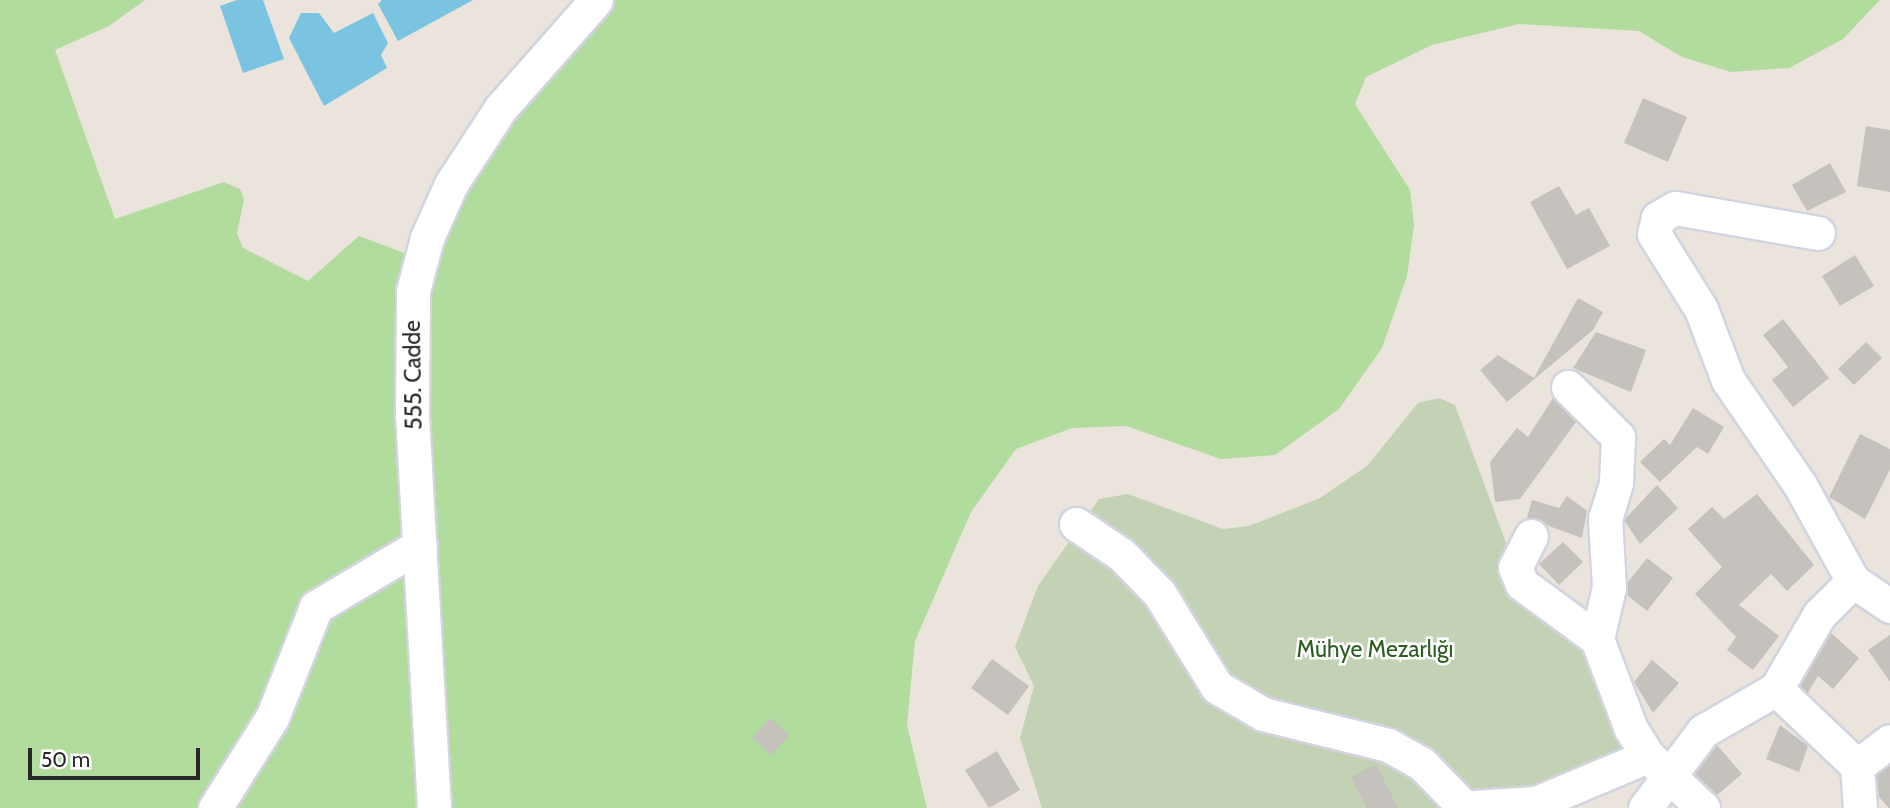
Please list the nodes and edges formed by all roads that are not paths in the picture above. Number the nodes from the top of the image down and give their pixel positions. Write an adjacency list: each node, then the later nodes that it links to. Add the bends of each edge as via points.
1 (596, 0): 6 (street, 555. Cadde, via 500,109 451,184 427,238 413,291 410,349)
2 (1818, 233): 7 (street, via 1675,208 1658,218 1654,234 1701,309 1728,380 1800,485)
3 (1567, 387): 9 (street, via 1618,437 1616,483 1605,518 1609,587)
4 (1076, 524): 16 (street, via 1122,555 1159,593 1217,687 1263,714 1388,745 1422,764)
5 (1531, 536): 9 (street, via 1515,567 1522,584)
6 (420, 545): 14 (street, via 316,607 272,718); 15 (street, 555. Cadde)
7 (1853, 581): 8 (street); 10 (street, via 1819,615)
8 (1890, 606)
9 (1597, 639): 12 (street, via 1616,699)
10 (1776, 689): 12 (street); 13 (street)
11 (1890, 741): 13 (street)
12 (1658, 762): 16 (street, via 1536,803); 17 (street); 18 (street)
13 (1857, 766): 19 (street)
14 (215, 808)
15 (434, 808)
16 (1462, 808)
17 (1645, 808)
18 (1703, 808)
19 (1860, 808)

